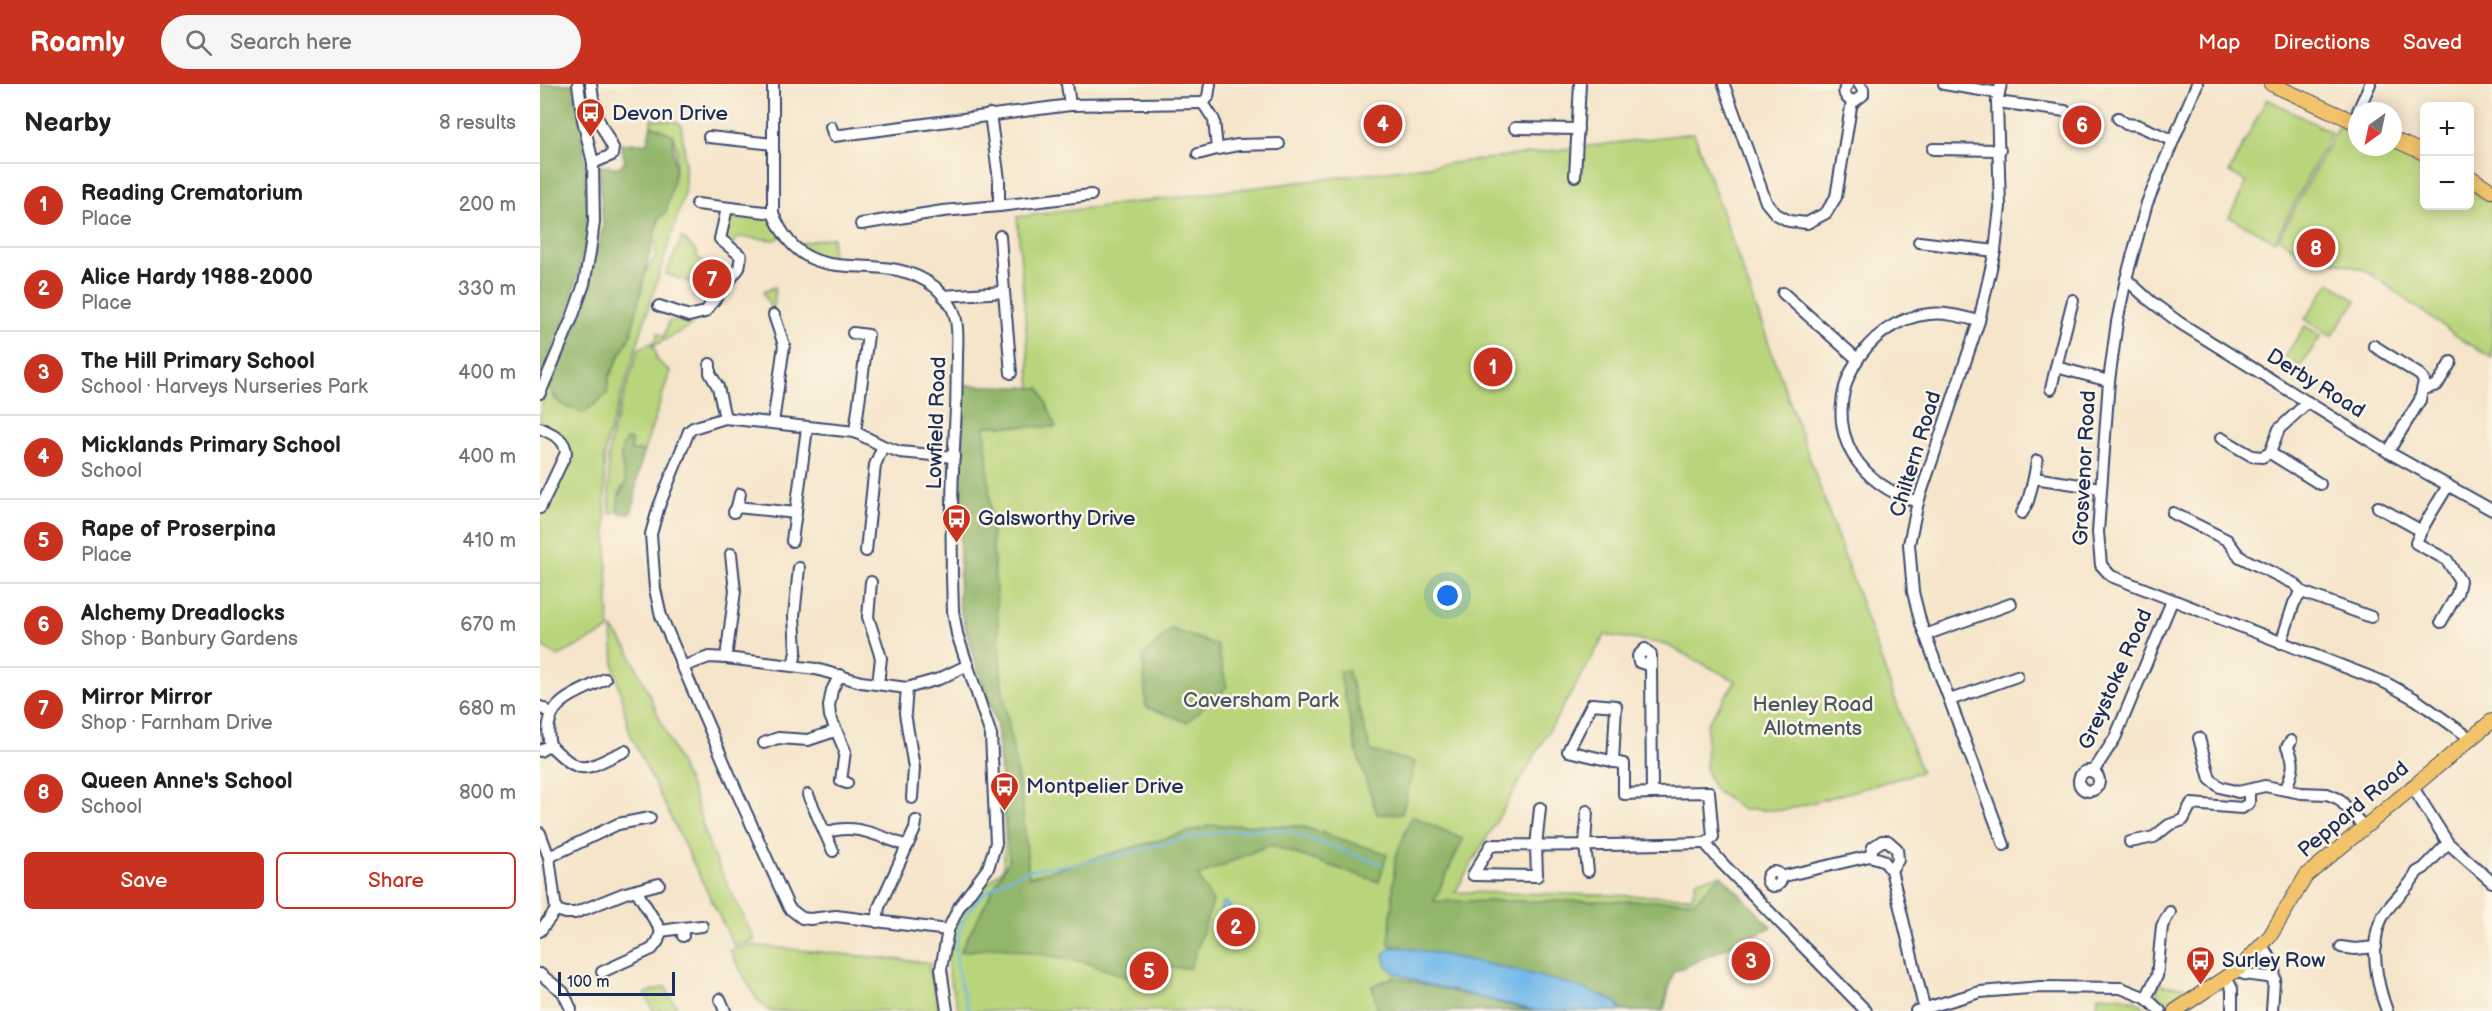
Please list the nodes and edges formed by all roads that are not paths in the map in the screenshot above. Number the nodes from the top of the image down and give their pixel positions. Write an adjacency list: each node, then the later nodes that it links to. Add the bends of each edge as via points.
1 (578, 84): 36 (street)
2 (591, 84): 36 (street, via 595,113 613,148 608,157)
3 (773, 84): 29 (street, Lowfield Road)
4 (1067, 84): 18 (street)
5 (1210, 84): 17 (street)
6 (1580, 84): 24 (street)
7 (1723, 84): 15 (street, via 1766,202 1789,221 1807,223 1826,213 1836,197)
8 (1848, 84): 15 (street, via 1844,93)
9 (1859, 84): 15 (street, via 1863,95)
10 (1944, 84): 14 (street)
11 (2197, 84): 27 (street, Grosvenor Road)
12 (2271, 84): 21 (main road)
13 (2370, 84): 16 (street)
14 (1999, 93): 19 (street); 33 (street, Chiltern Road)
15 (1852, 101)
16 (2362, 102)
17 (1203, 104): 18 (street); 31 (street, via 1214,120)
18 (1070, 105): 20 (street)
19 (2065, 111)
20 (990, 114): 25 (street); 42 (street)
21 (2348, 114)
22 (2118, 118): 27 (street)
23 (1515, 128): 24 (street)
24 (1578, 129): 37 (street)
25 (833, 135)
26 (709, 137): 29 (street)
27 (2172, 140): 49 (street, Grosvenor Road, via 2147,203)
28 (2402, 143): 34 (main road)
29 (773, 144): 44 (street, Lowfield Road)
30 (1280, 144): 31 (street)
31 (1217, 148): 35 (street)
32 (1933, 149): 33 (street)
33 (2000, 150): 48 (street, Chiltern Road)
34 (2420, 151)
35 (1198, 154)
36 (593, 163): 67 (street, via 594,222 584,284)
37 (1575, 176)
38 (2474, 180): 39 (main road)
39 (2492, 191)
40 (1091, 195): 42 (street)
41 (697, 204): 43 (street)
42 (999, 206): 45 (street, via 904,213)
43 (726, 208): 44 (street); 54 (street, via 720,238 741,256 739,268 705,312 689,315)
44 (773, 213): 52 (street, Lowfield Road, via 788,241 808,257 836,266 903,270 927,281)
45 (861, 224)
46 (1000, 236): 50 (street)
47 (1919, 242): 48 (street)
48 (1995, 251): 56 (street, Chiltern Road)
49 (2126, 279): 64 (street, Grosvenor Road); 68 (street, Derby Road, via 2180,323)
50 (1004, 292): 52 (street); 63 (street)
51 (1783, 293): 59 (street)
52 (943, 297): 78 (street, Lowfield Road, via 955,316 957,341)
53 (2073, 300): 62 (street)
54 (659, 306)
55 (774, 315): 70 (street, via 784,345)
56 (1979, 321): 59 (street, via 1929,314 1900,321 1871,340); 85 (street, Chiltern Road)
57 (853, 333): 73 (street, via 872,336)
58 (2374, 346): 66 (street, via 2420,375)
59 (1856, 358): 85 (street, via 1845,385 1842,411 1852,454 1868,475 1886,489)
60 (2451, 362): 66 (street, via 2437,385)
61 (710, 364): 69 (street)
62 (2056, 367): 64 (street); 65 (street)
63 (1011, 373)
64 (2109, 381): 83 (street, Grosvenor Road)
65 (2051, 389)
66 (2424, 389): 76 (street)
67 (540, 393)
68 (2308, 402): 76 (street, Derby Road); 77 (street, via 2279,429)
69 (724, 418): 70 (street); 109 (street, via 689,432 651,534 657,598)
70 (773, 423): 72 (street)
71 (540, 428): 87 (street, via 560,438 566,446)
72 (807, 428): 73 (street); 89 (street)
73 (855, 432): 75 (street)
74 (2221, 438): 77 (street, via 2252,456)
75 (883, 446): 78 (street, via 900,452); 94 (street, via 875,465)
76 (2388, 452): 82 (street, Derby Road)
77 (2270, 453): 81 (street)
78 (954, 457): 106 (street, Lowfield Road, via 953,611)
79 (2037, 461): 80 (street)
80 (2034, 478): 83 (street); 90 (street)
81 (2320, 484)
82 (2448, 485): 88 (street, Derby Road); 92 (street)
83 (2100, 488): 99 (street, Grosvenor Road, via 2099,559 2105,572)
84 (740, 494): 89 (street, via 736,509)
85 (1918, 502): 103 (street, Chiltern Road, via 1909,544 1912,592)
86 (2378, 507): 92 (street)
87 (540, 508)
88 (2492, 510)
89 (796, 513): 93 (street)
90 (2022, 513)
91 (2174, 513): 98 (street, via 2227,540 2240,557 2295,584)
92 (2420, 530): 102 (street, via 2416,543 2447,560 2460,581)
93 (792, 541)
94 (866, 551)
95 (731, 554): 105 (street, via 735,591)
96 (799, 568): 107 (street)
97 (871, 582): 113 (street, via 867,617 881,658)
98 (2302, 592): 101 (street, via 2336,608); 104 (street, via 2294,603)
99 (2172, 600): 104 (street, Grosvenor Road); 127 (street, Greystoke Road, via 2115,738)
100 (2011, 603): 103 (street)
101 (2371, 617)
102 (2441, 621)
103 (1925, 635): 115 (street, Chiltern Road)
104 (2282, 643): 121 (street, Grosvenor Road, via 2394,687)
105 (726, 658): 107 (street); 109 (street, via 709,657)
106 (968, 665): 114 (street); 162 (street, Lowfield Road, via 992,735 996,843 988,868 959,907)
107 (793, 666): 110 (street)
108 (1651, 666): 132 (street)
109 (682, 667): 160 (street, via 789,908 802,918 836,916)
110 (840, 675): 113 (street); 119 (street, via 829,706)
111 (2017, 676): 115 (street)
112 (600, 679): 117 (street, via 559,702)
113 (878, 684): 114 (street)
114 (907, 688): 134 (street, via 905,713 914,768)
115 (1950, 700): 145 (street, Chiltern Road, via 1990,828)
116 (540, 707): 117 (street)
117 (551, 713): 124 (street)
118 (2492, 721): 121 (main road, Peppard Road)
119 (835, 731): 123 (street, via 808,740 778,738); 128 (street, via 845,751)
120 (2199, 738): 131 (street, via 2210,779 2220,787 2238,792)
121 (2470, 738): 129 (main road, Peppard Road)
122 (2291, 741): 130 (street, via 2287,747 2294,766)
123 (764, 743)
124 (545, 748): 125 (street, via 578,768 587,769 611,752)
125 (625, 751)
126 (1613, 762): 126 (street, via 1568,752 1592,704 1616,706); 132 (street, via 1624,765 1624,794)
127 (2093, 772)
128 (840, 781)
129 (2412, 786): 139 (main road, Peppard Road); 144 (street)
130 (2286, 789): 131 (street, via 2265,786); 139 (street, via 2339,799)
131 (2249, 790): 142 (street, via 2249,803 2242,808 2191,804 2183,820 2154,837)
132 (1652, 793): 143 (street, via 1709,792 1713,837)
133 (808, 795): 141 (street)
134 (912, 798)
135 (1540, 808): 147 (street)
136 (1587, 811): 148 (street)
137 (650, 818): 151 (street, via 618,824)
138 (916, 821): 146 (street)
139 (2364, 827): 165 (main road, Peppard Road, via 2306,876)
140 (540, 833): 151 (street)
141 (825, 833): 146 (street, via 849,827); 149 (street)
142 (2130, 842)
143 (1706, 843): 148 (street); 176 (street)
144 (2448, 843): 155 (street); 167 (street, via 2417,872 2384,915)
145 (2004, 845)
146 (907, 846): 160 (street, via 879,907)
147 (1536, 846): 147 (street, via 1537,876 1473,875 1491,845); 148 (street)
148 (1585, 846): 153 (street)
149 (833, 851)
150 (1870, 856): 152 (street, via 1883,860); 152 (street, via 1873,847 1882,841 1894,844 1899,855); 154 (street)
151 (549, 857): 158 (street)
152 (1891, 870): 174 (street)
153 (1588, 871)
154 (1780, 876)
155 (2492, 882)
156 (658, 884): 157 (street)
157 (636, 890): 158 (street, via 566,914); 164 (street)
158 (556, 910): 163 (street)
159 (2170, 912): 172 (street, via 2162,926 2157,976)
160 (877, 922): 162 (street)
161 (702, 926): 164 (street, via 682,932)
162 (948, 930): 175 (street, Lowfield Road, via 941,969)
163 (540, 931)
164 (661, 931): 168 (street, via 652,949)
165 (2262, 946): 169 (main road, Peppard Road); 171 (street, via 2273,959)
166 (2341, 947): 167 (street)
167 (2376, 947): 181 (street, via 2376,966)
168 (602, 972)
169 (2231, 974): 171 (street); 178 (main road, Peppard Road); 179 (street)
170 (540, 975): 173 (street, via 563,993)
171 (2275, 978): 180 (street)
172 (2146, 998): 174 (street, via 2121,988 2011,988 1980,992); 177 (street)
173 (571, 1009)
174 (1920, 1009)
175 (947, 1011)
176 (1866, 1011)
177 (2160, 1011)
178 (2175, 1011)
179 (2232, 1011)
180 (2272, 1011)
181 (2387, 1011)

